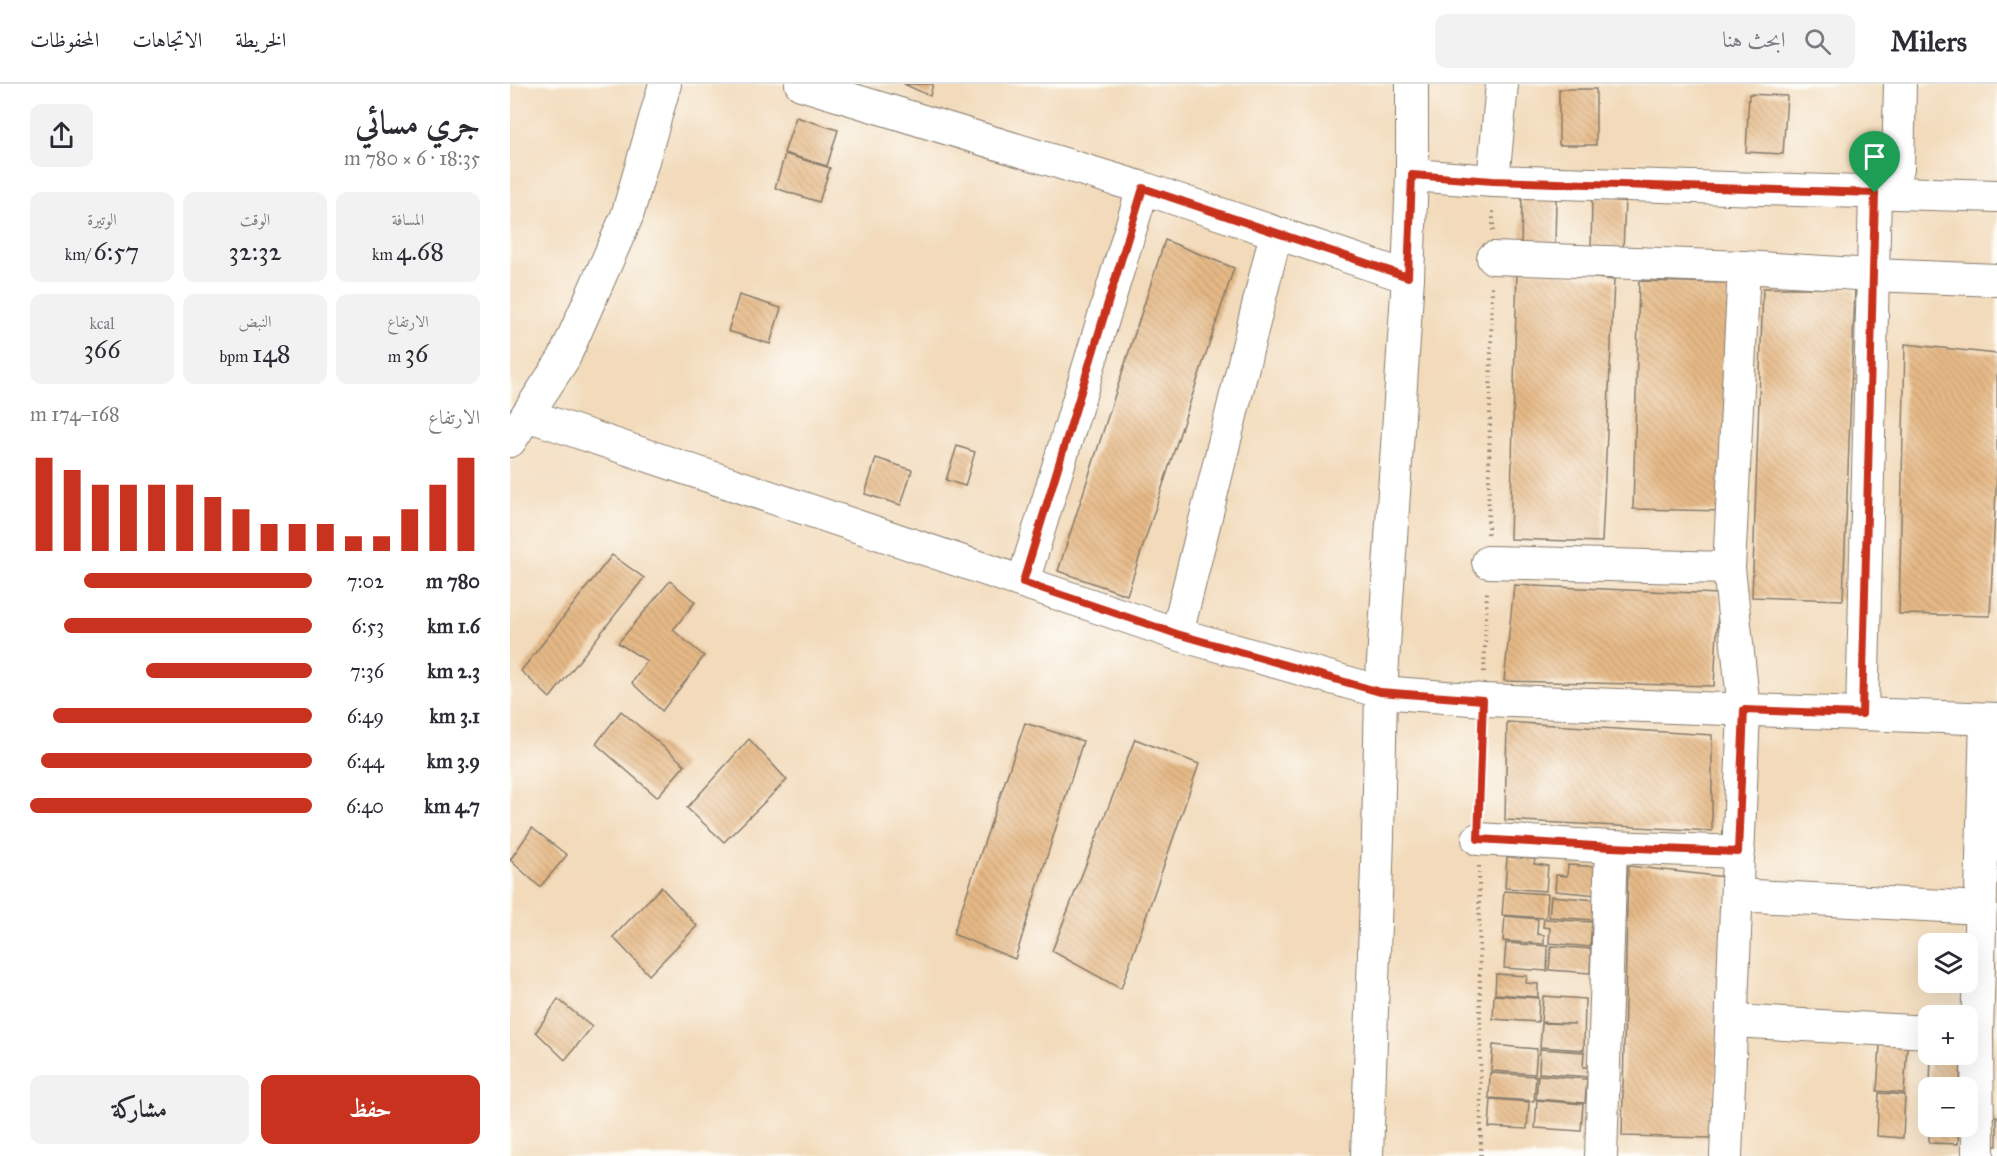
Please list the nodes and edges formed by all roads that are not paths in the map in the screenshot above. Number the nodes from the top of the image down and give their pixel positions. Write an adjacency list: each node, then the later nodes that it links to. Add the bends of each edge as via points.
1 (665, 84): 17 (street, via 627,216 564,358)
2 (801, 84): 8 (street)
3 (1412, 84): 6 (street)
4 (1502, 84): 7 (street)
5 (1900, 84): 9 (street, via 1898,168)
6 (1412, 175): 7 (street); 15 (street)
7 (1493, 181): 9 (street)
8 (1143, 188): 11 (street); 21 (street)
9 (1875, 193): 10 (street); 14 (street)
10 (1997, 196)
11 (1276, 233): 15 (street); 22 (street)
12 (1492, 258): 13 (street)
13 (1744, 267): 14 (street); 20 (street)
14 (1873, 275): 16 (street); 25 (street)
15 (1408, 277): 23 (street)
16 (1997, 280)
17 (527, 415): 18 (street); 21 (street)
18 (510, 441)
19 (1488, 562): 20 (street)
20 (1729, 568): 24 (street)
21 (1023, 582): 22 (street)
22 (1177, 634): 23 (street)
23 (1380, 692): 24 (street); 37 (street)
24 (1744, 710): 25 (street); 29 (street)
25 (1862, 714): 26 (street)
26 (1991, 719): 30 (street)
27 (1478, 839): 28 (street)
28 (1611, 847): 29 (street); 38 (street)
29 (1738, 852): 31 (street)
30 (1990, 867): 32 (street)
31 (1737, 895): 32 (street); 34 (street)
32 (1981, 908): 33 (street)
33 (1975, 1005)
34 (1732, 1022): 35 (street); 39 (street)
35 (1918, 1031)
36 (1974, 1065): 40 (street)
37 (1367, 1156)
38 (1601, 1156)
39 (1726, 1156)
40 (1978, 1156)

